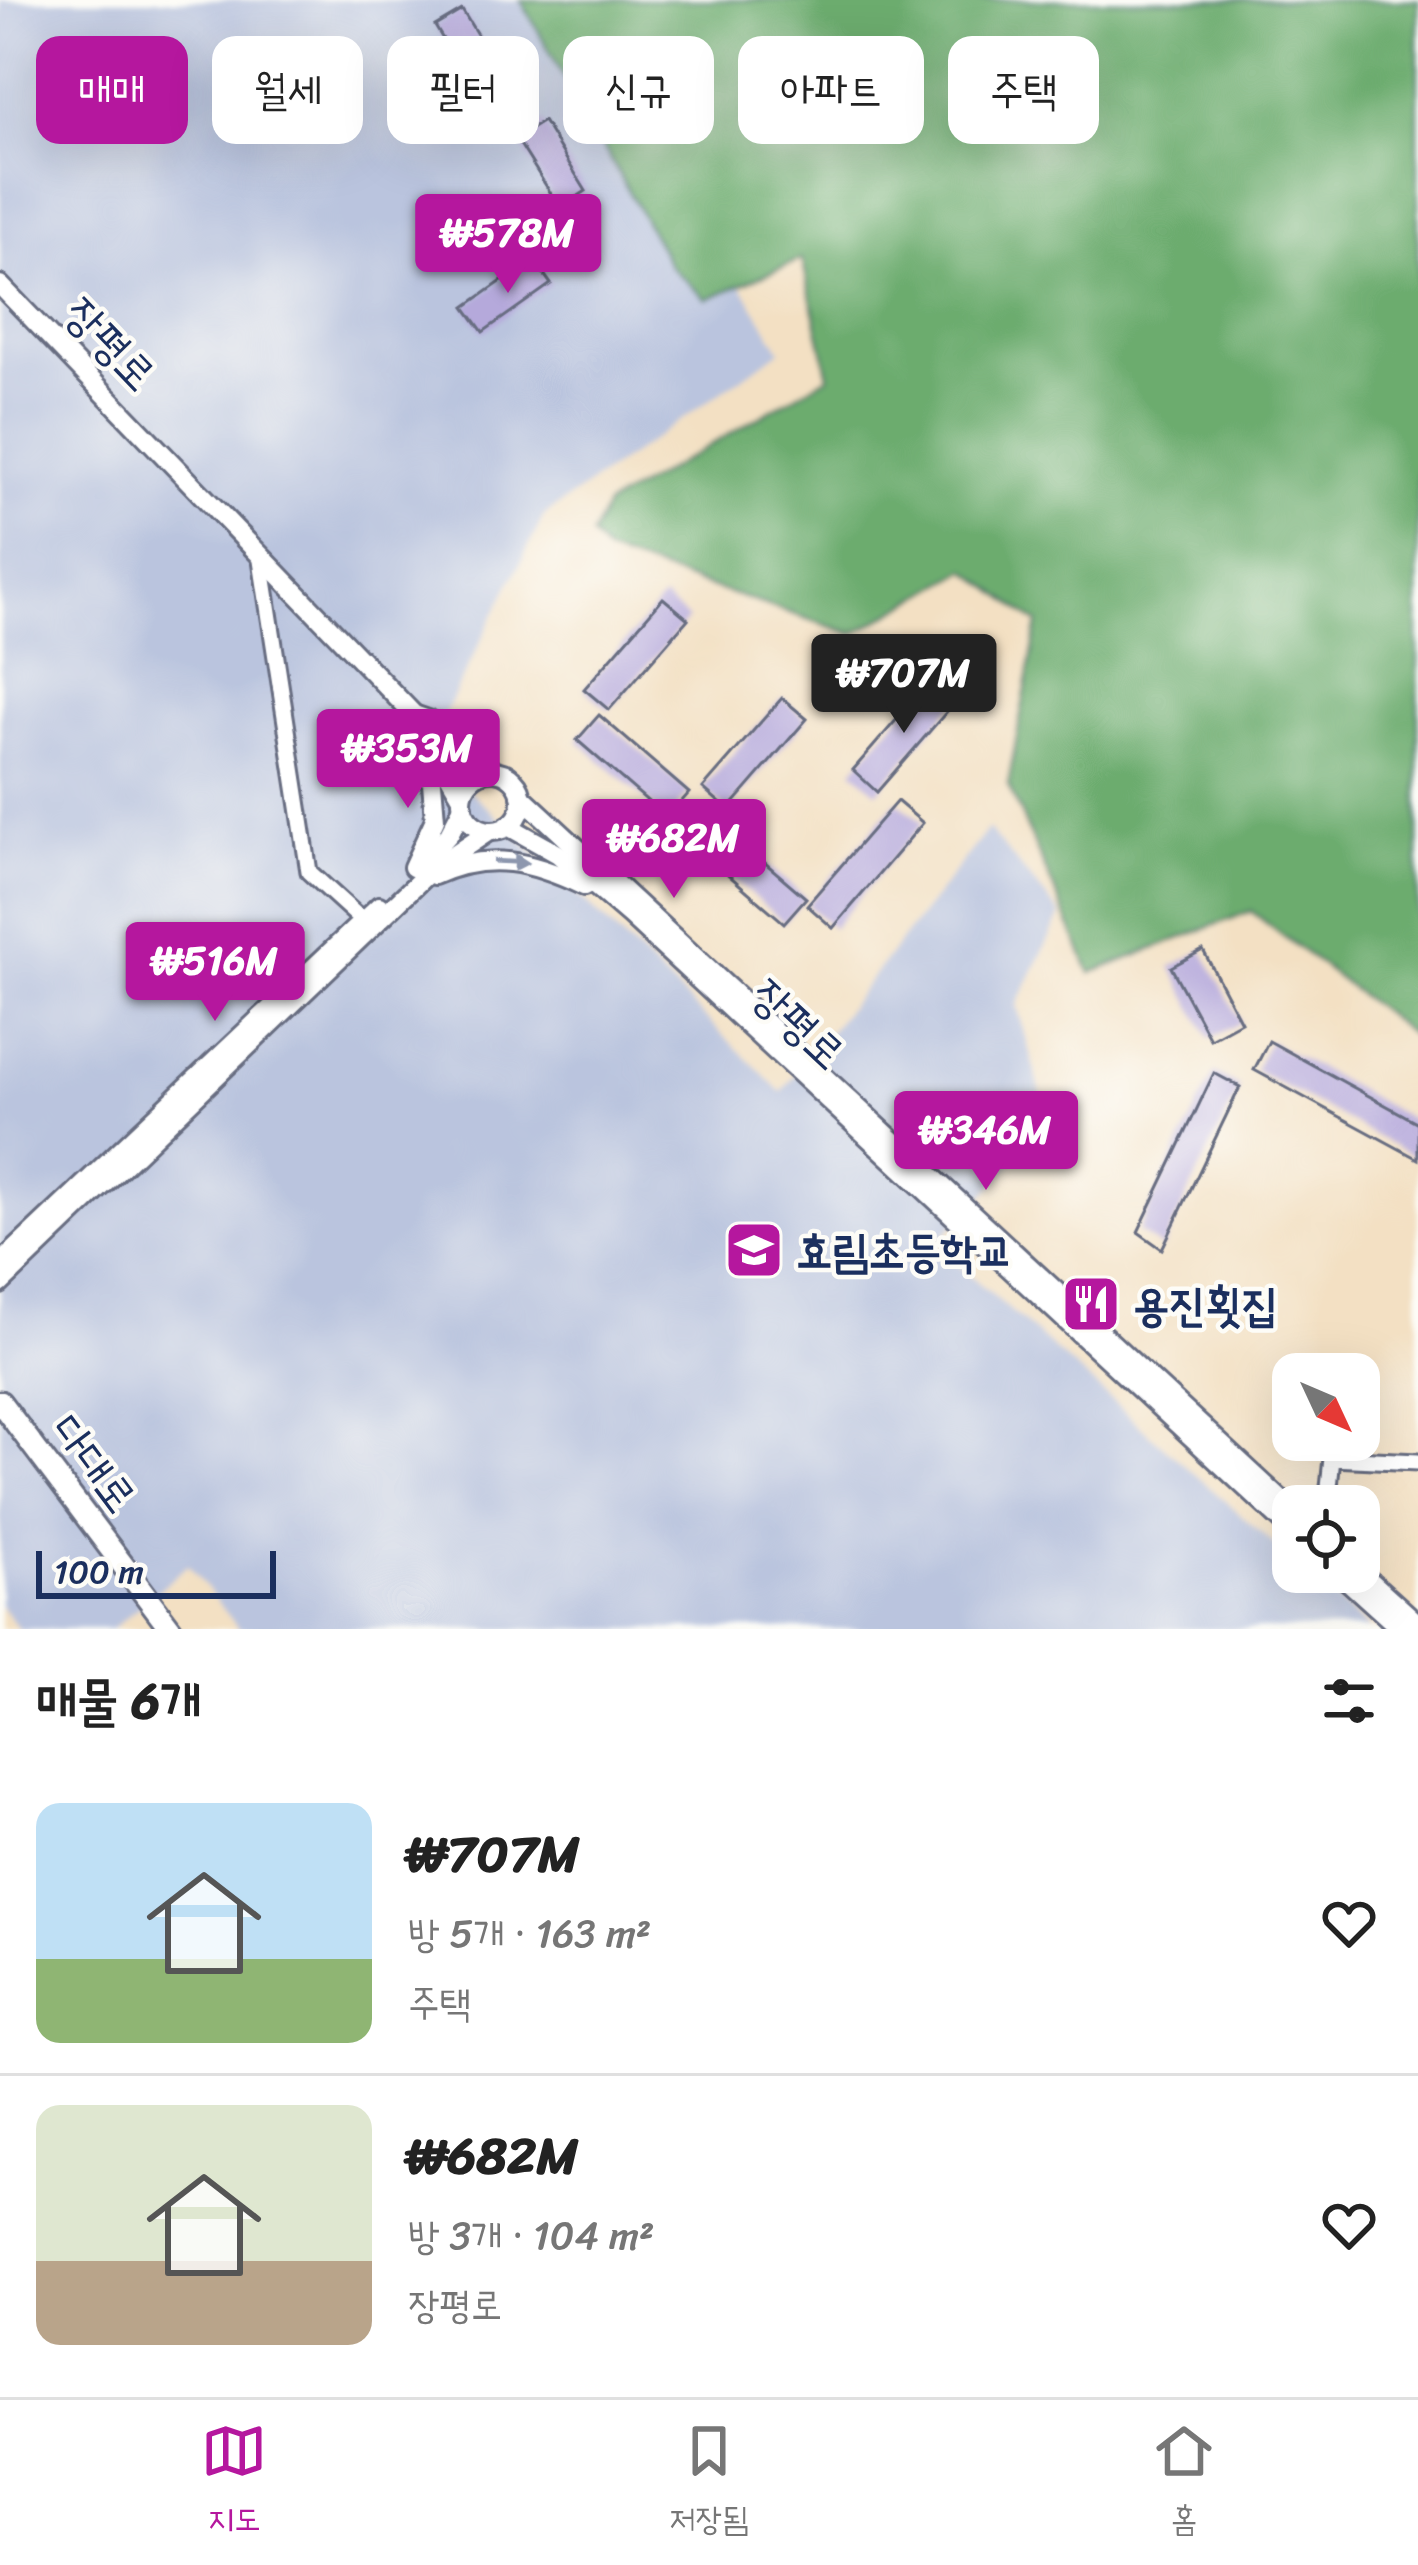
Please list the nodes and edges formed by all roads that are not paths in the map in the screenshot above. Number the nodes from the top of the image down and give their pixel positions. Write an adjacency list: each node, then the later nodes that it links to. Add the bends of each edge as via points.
1 (0, 285): 2 (street, 장평로)
2 (260, 554): 3 (street, 장평로); 11 (street, via 309,872)
3 (414, 716): 4 (street); 5 (street, via 437,723)
4 (427, 740): 7 (street); 9 (street, via 435,819)
5 (487, 771): 6 (street, via 510,776); 7 (street, via 474,776)
6 (521, 796): 8 (street, via 520,810); 12 (street, 장평로)
7 (462, 802): 8 (street, via 470,822); 9 (street)
8 (499, 828): 9 (street); 10 (street, 장평로, via 558,854)
9 (415, 878): 10 (street, one-way to 10, via 518,860); 11 (street); 14 (street)
10 (600, 891): 12 (street, 장평로)
11 (363, 921): 13 (street)
12 (781, 1052): 15 (street, 장평로)
13 (0, 1264)
14 (0, 1284)
15 (1048, 1299): 19 (street, 장평로); 20 (street, 장평로)
16 (0, 1402): 25 (main road, 다대로)
17 (1418, 1462): 18 (street, via 1332,1458)
18 (1329, 1485)
19 (1272, 1493)
20 (1272, 1512)
21 (1368, 1593): 23 (street)
22 (1377, 1593): 23 (street)
23 (1388, 1607): 24 (street); 26 (street)
24 (1418, 1624)
25 (171, 1629)
26 (1401, 1629)

